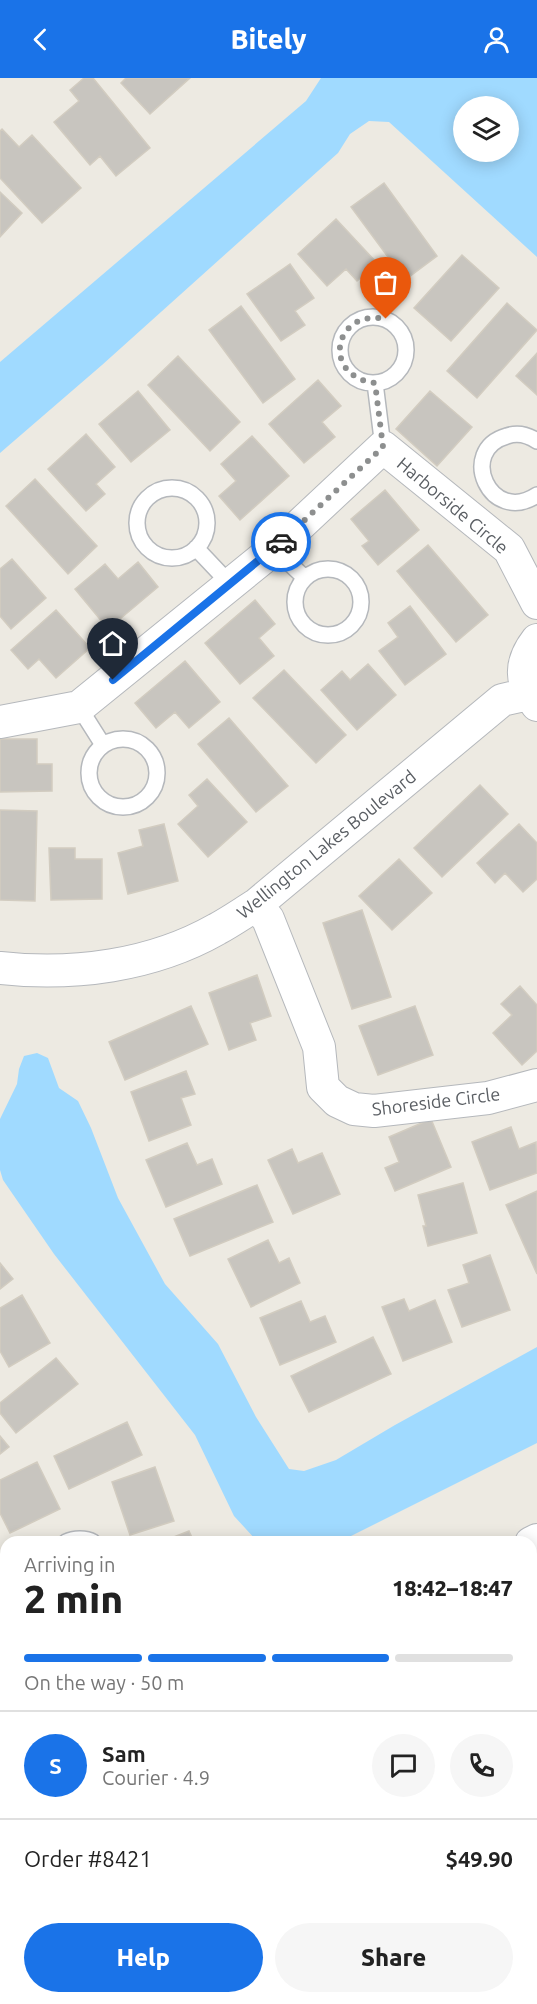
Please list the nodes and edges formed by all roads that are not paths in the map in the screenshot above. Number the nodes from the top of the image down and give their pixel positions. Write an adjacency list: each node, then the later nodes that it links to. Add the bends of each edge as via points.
1 (375, 383): 1 (lane, via 396,374 406,356 406,344 395,325 375,317 354,322 341,339 340,350 341,361 354,378); 3 (lane)
2 (537, 441): 5 (lane, via 513,434 492,444 482,464 487,486)
3 (383, 447): 5 (street, Harborside Circle); 7 (street, Harborside Circle)
4 (537, 495): 5 (lane, via 526,501 504,500)
5 (484, 507): 10 (street, Harborside Circle)
6 (196, 548): 6 (lane, via 204,539 207,515 194,495 172,487 160,489 142,503 136,525 145,546 153,553 176,558); 9 (lane)
7 (274, 549): 8 (lane); 9 (street, Harborside Circle)
8 (305, 578): 8 (lane, via 295,596 304,625 322,634 343,631 351,625 361,605 355,583 337,570 314,571)
9 (230, 584): 13 (street, Harborside Circle)
10 (537, 603)
11 (537, 640): 12 (street, Wellington Lakes Boulevard, via 524,664 524,680)
12 (533, 699): 16 (street, Wellington Lakes Boulevard, via 502,700)
13 (79, 707): 14 (street, Harborside Circle); 15 (lane)
14 (0, 722)
15 (103, 745): 15 (lane, via 95,753 88,774 96,794 115,807 137,805 153,789 157,778 153,756 136,741 113,740)
16 (256, 905): 17 (street, Wellington Lakes Boulevard, via 216,930 172,950 125,963 77,971); 18 (street, Shoreside Circle, via 268,919 319,1047 323,1087 337,1101 354,1109 374,1111 488,1098)
17 (0, 968)
18 (537, 1085)

